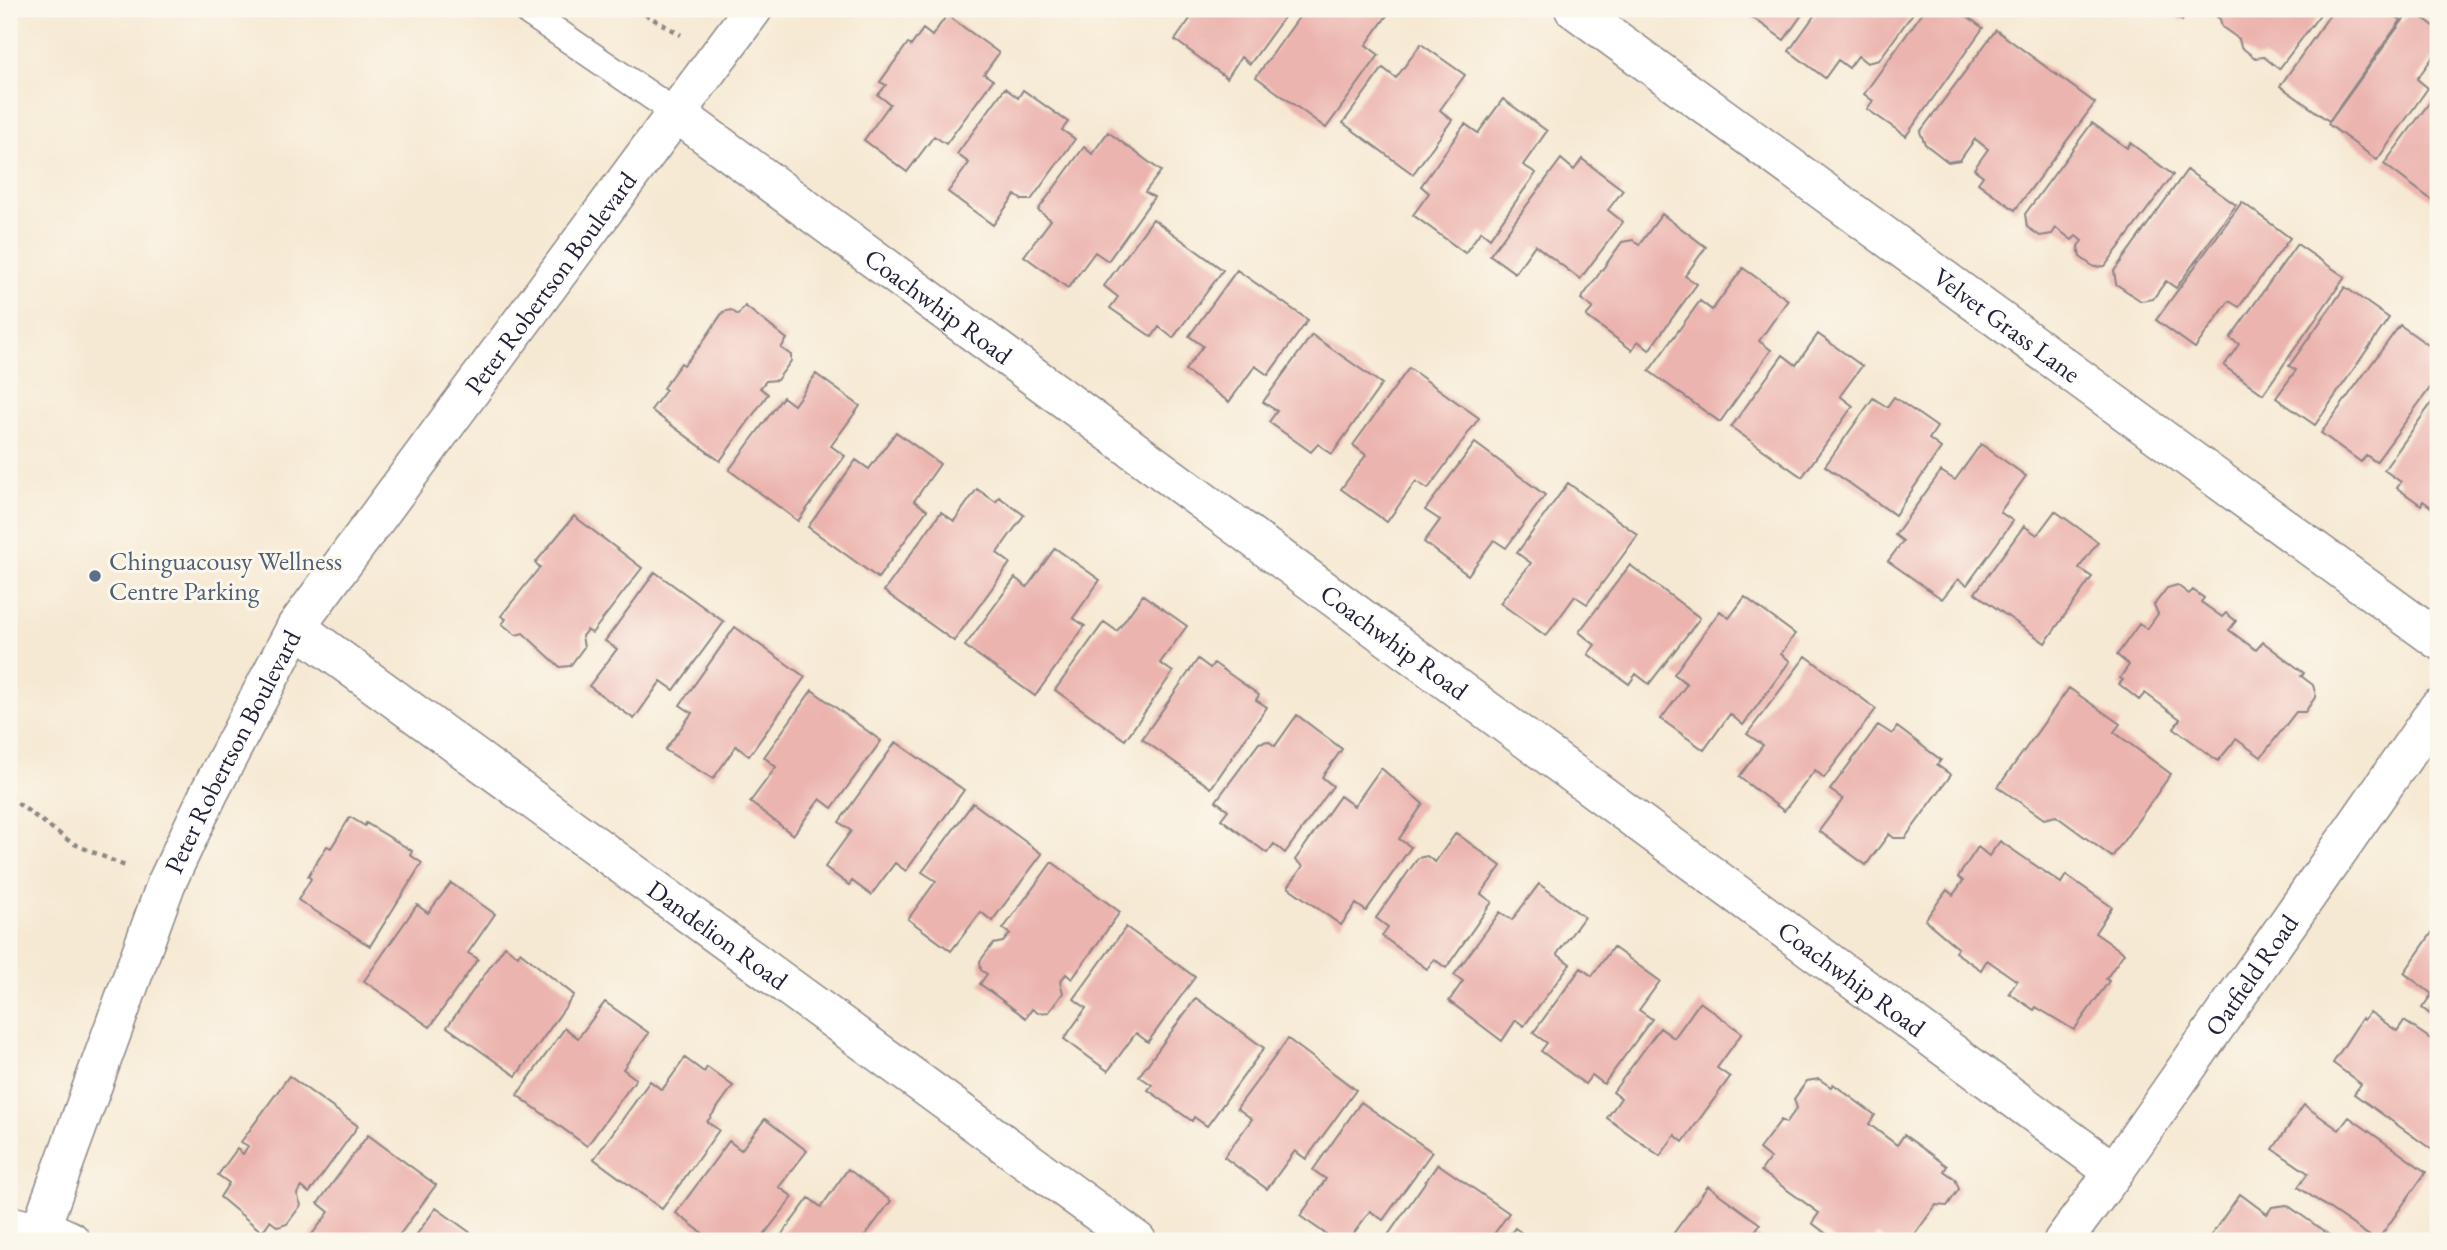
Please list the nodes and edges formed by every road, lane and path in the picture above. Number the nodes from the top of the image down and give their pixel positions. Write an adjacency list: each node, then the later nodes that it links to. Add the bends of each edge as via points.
1 (524, 9): 4 (lane)
2 (753, 9): 4 (street, Peter Robertson Boulevard)
3 (1574, 9): 6 (street, Velvet Grass Lane)
4 (676, 113): 5 (street, Peter Robertson Boulevard); 10 (street, Coachwhip Road)
5 (296, 627): 9 (street, Peter Robertson Boulevard); 12 (street, Dandelion Road)
6 (2438, 640)
7 (2438, 708): 10 (street, Oatfield Road)
8 (9, 797): 9 (path, via 72,843)
9 (166, 884): 11 (street, Peter Robertson Boulevard)
10 (2114, 1172): 13 (street, Oatfield Road)
11 (39, 1232)
12 (1137, 1241)
13 (2063, 1241)

